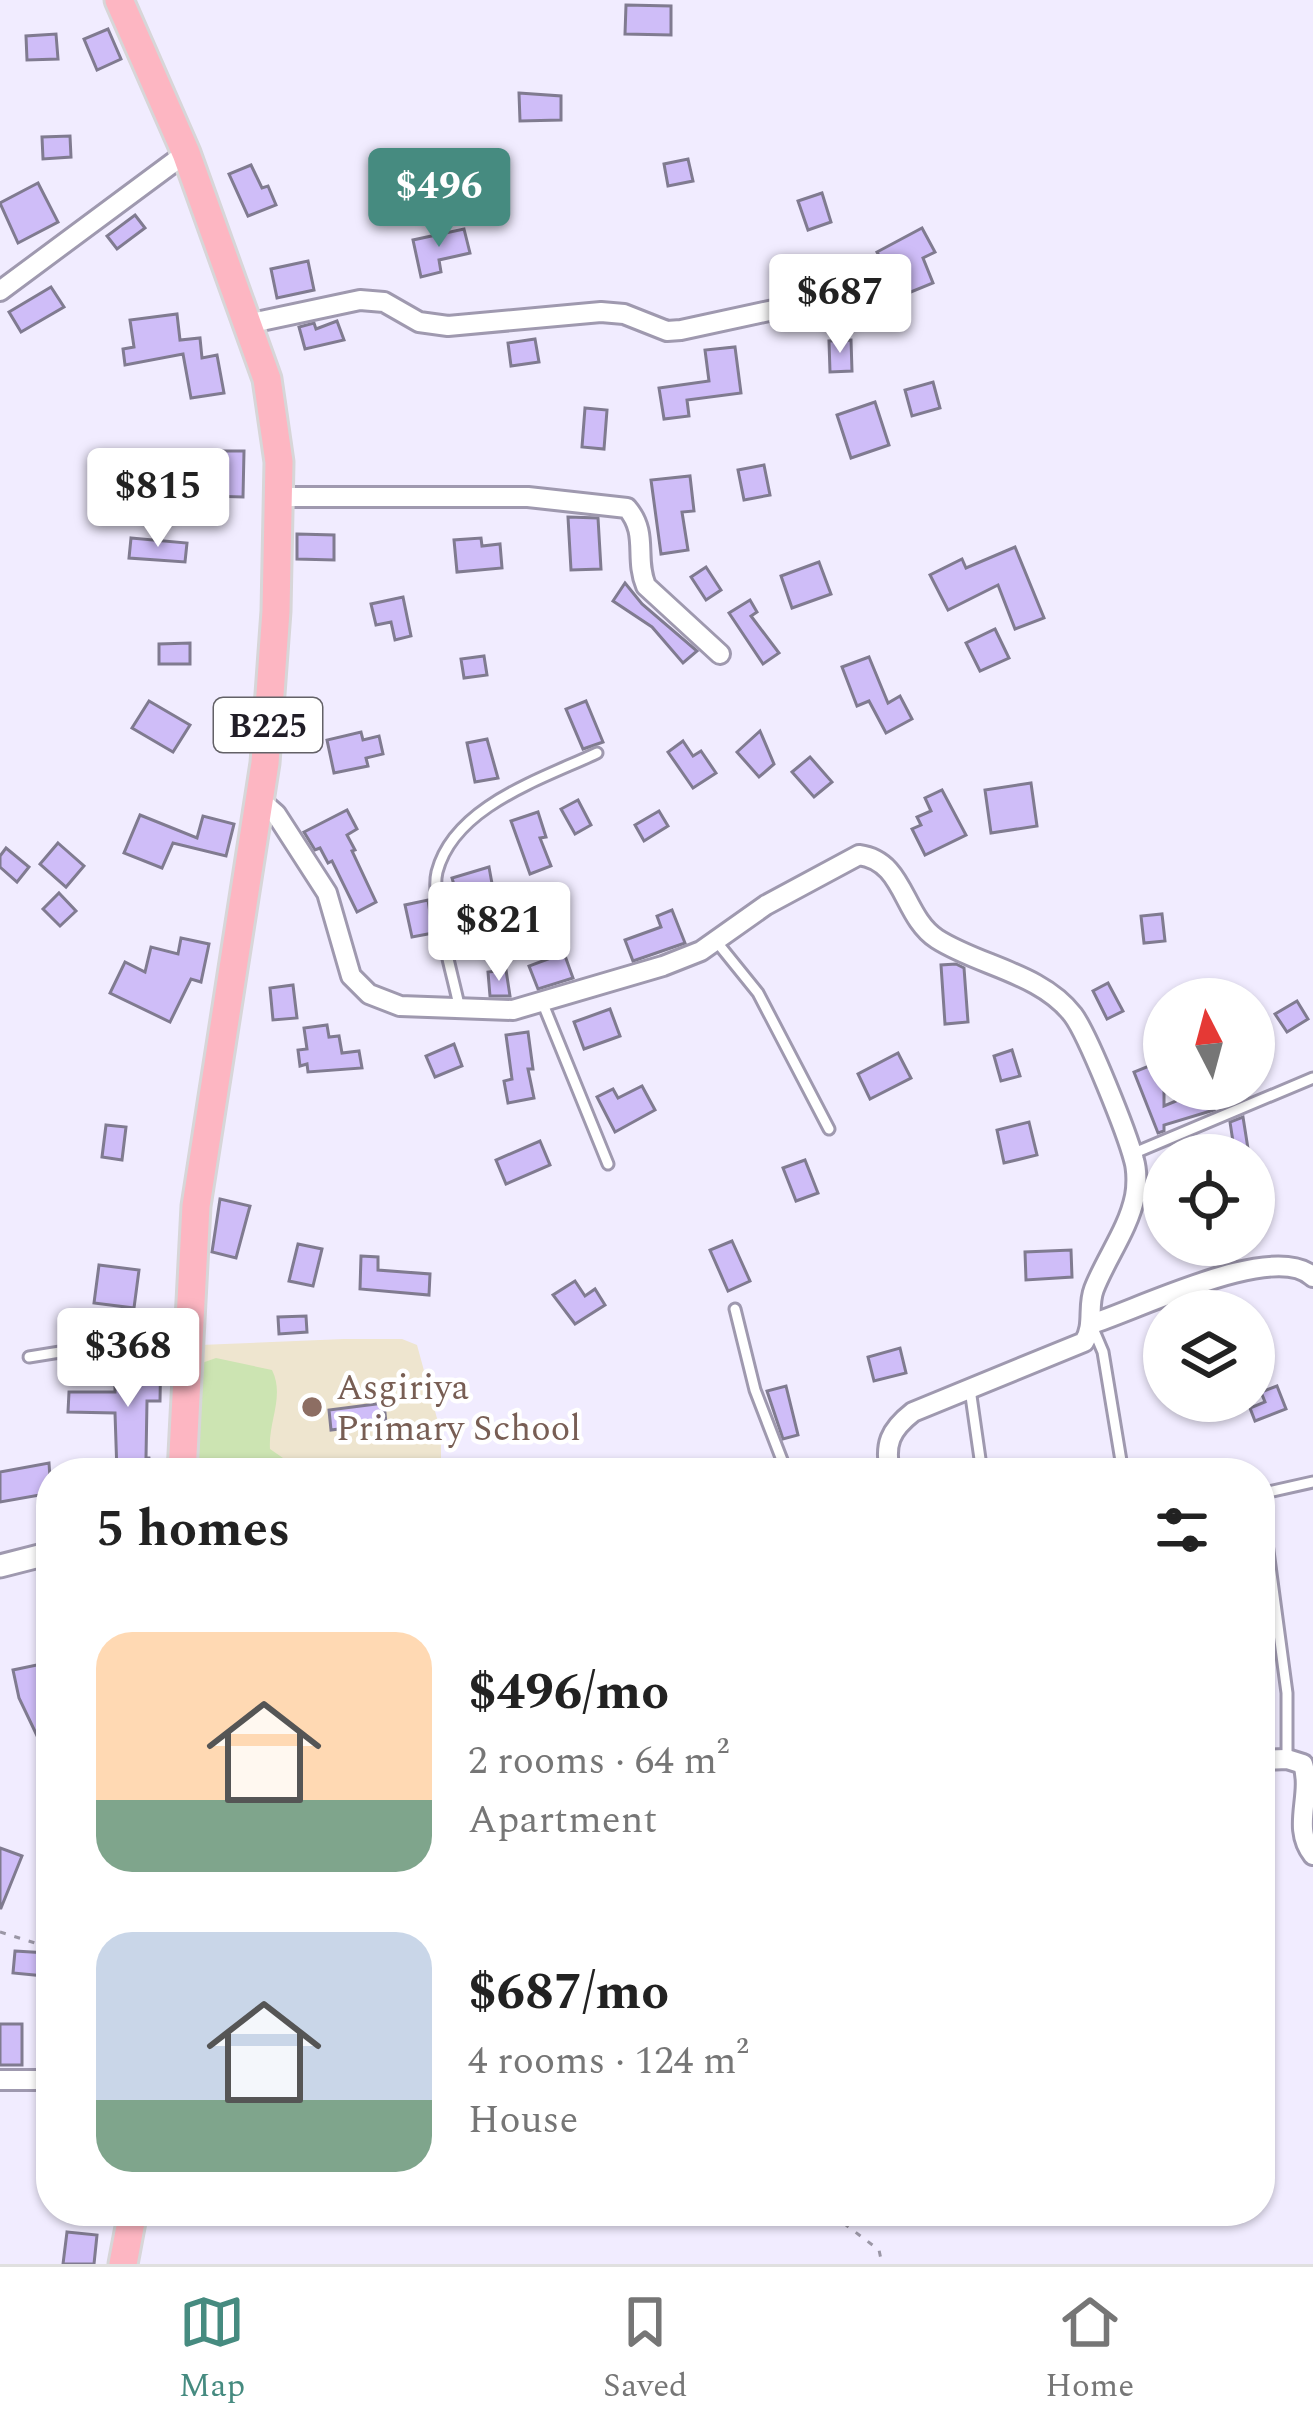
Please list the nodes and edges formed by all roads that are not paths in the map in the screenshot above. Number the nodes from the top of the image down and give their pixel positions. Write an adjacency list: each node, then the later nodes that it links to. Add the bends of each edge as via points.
1 (119, 0): 2 (main road, B225)
2 (186, 153): 3 (street); 5 (main road, B225)
3 (0, 291)
4 (806, 303): 5 (street, via 667,331 601,312 448,326 360,300)
5 (247, 324): 6 (main road, B225, via 267,379)
6 (279, 497): 7 (street, via 528,497 627,508 639,523 646,586); 9 (main road, B225)
7 (720, 654)
8 (597, 753): 12 (lane, via 479,813 453,841 437,872 436,896)
9 (260, 800): 12 (street, via 327,893 351,976 368,994 400,1006); 20 (main road, B225, via 196,1206)
10 (716, 941): 11 (street); 14 (lane, via 758,993); 15 (street, via 824,872 860,855 877,857 934,938 1036,984 1073,1015)
11 (543, 1004): 12 (street); 16 (lane)
12 (460, 1010)
13 (1313, 1078): 15 (lane)
14 (829, 1129)
15 (1132, 1154): 19 (street, via 1136,1194 1093,1292)
16 (608, 1164)
17 (1313, 1276): 19 (street, via 1291,1264 1218,1277)
18 (735, 1309): 24 (lane)
19 (1091, 1324): 22 (street, via 1084,1342); 27 (lane)
20 (190, 1331): 21 (lane); 23 (main road, B225)
21 (29, 1357)
22 (970, 1386): 25 (street, via 894,1427); 26 (lane)
23 (183, 1458)
24 (781, 1458)
25 (889, 1458)
26 (980, 1458)
27 (1121, 1458)
28 (1313, 1482): 29 (lane)
29 (1275, 1491)
30 (36, 1557): 31 (street)
31 (0, 1566)
32 (1275, 1603): 34 (lane)
33 (1275, 1759): 34 (street)
34 (1287, 1759): 35 (street, via 1303,1764 1307,1778 1301,1825)
35 (1313, 1856)
36 (0, 2080): 37 (street)
37 (36, 2080)
38 (130, 2226): 39 (main road)
39 (123, 2264)

